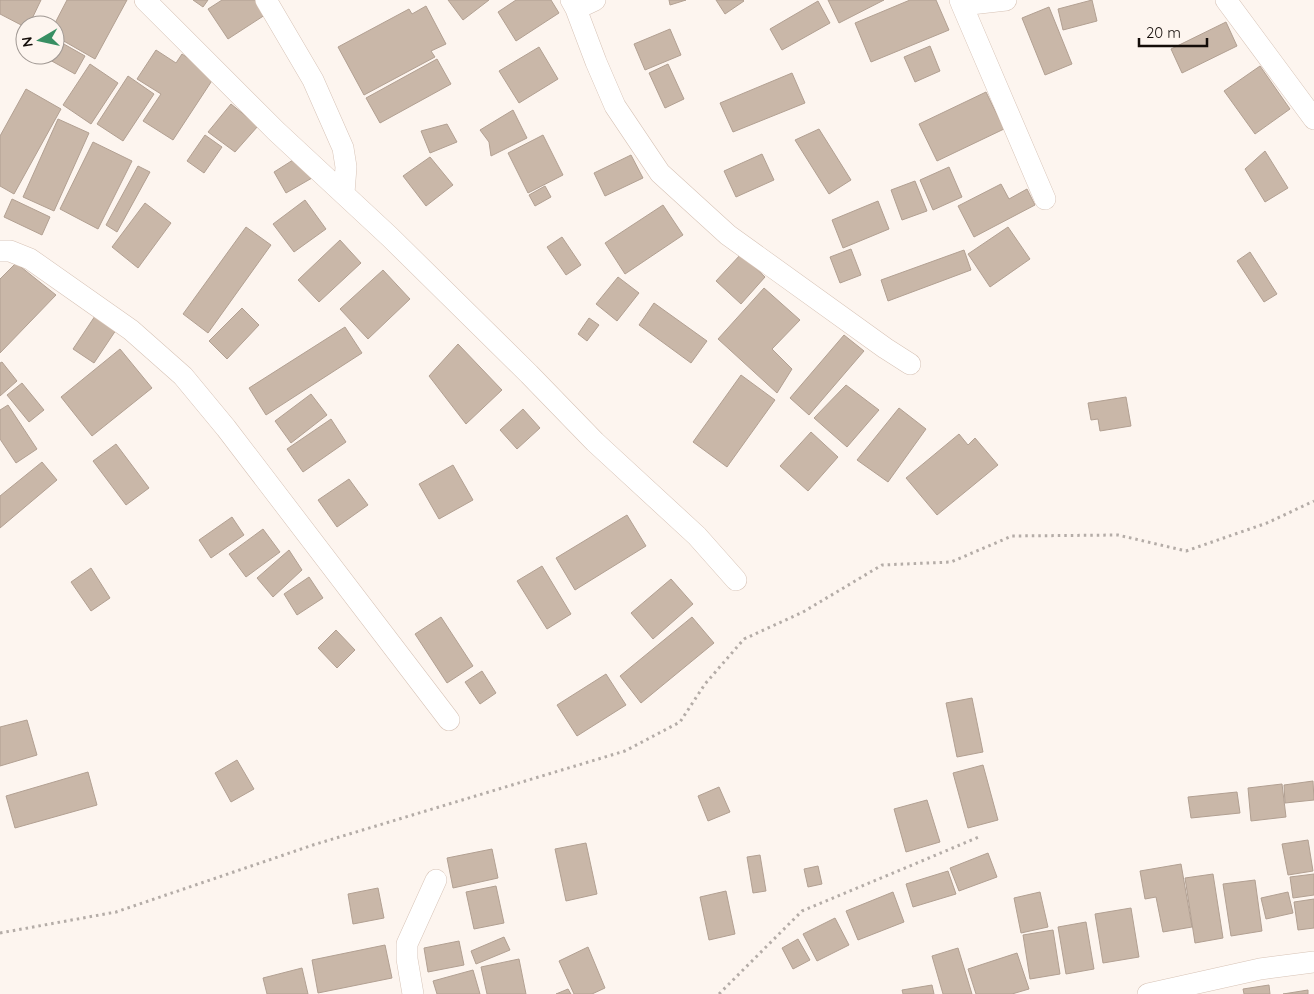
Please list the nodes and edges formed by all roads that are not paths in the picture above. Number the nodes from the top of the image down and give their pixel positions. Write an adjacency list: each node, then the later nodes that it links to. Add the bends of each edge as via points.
1 (145, 0): 8 (street, via 276,131)
2 (266, 0): 8 (street, via 313,80 343,148 346,167)
3 (1006, 0): 6 (street)
4 (1226, 0): 7 (street)
5 (581, 3): 11 (street, via 596,62 615,106 660,173 728,234)
6 (961, 3): 9 (street)
7 (1314, 119)
8 (344, 193): 12 (street, via 595,442 697,536)
9 (1046, 199)
10 (0, 252): 13 (street, via 10,251 30,259 131,330 183,376)
11 (910, 364)
12 (736, 580)
13 (449, 720)
14 (436, 880): 16 (street, via 408,944 406,959)
15 (1314, 962): 17 (street, via 1260,969)
16 (413, 994)
17 (1148, 994)

